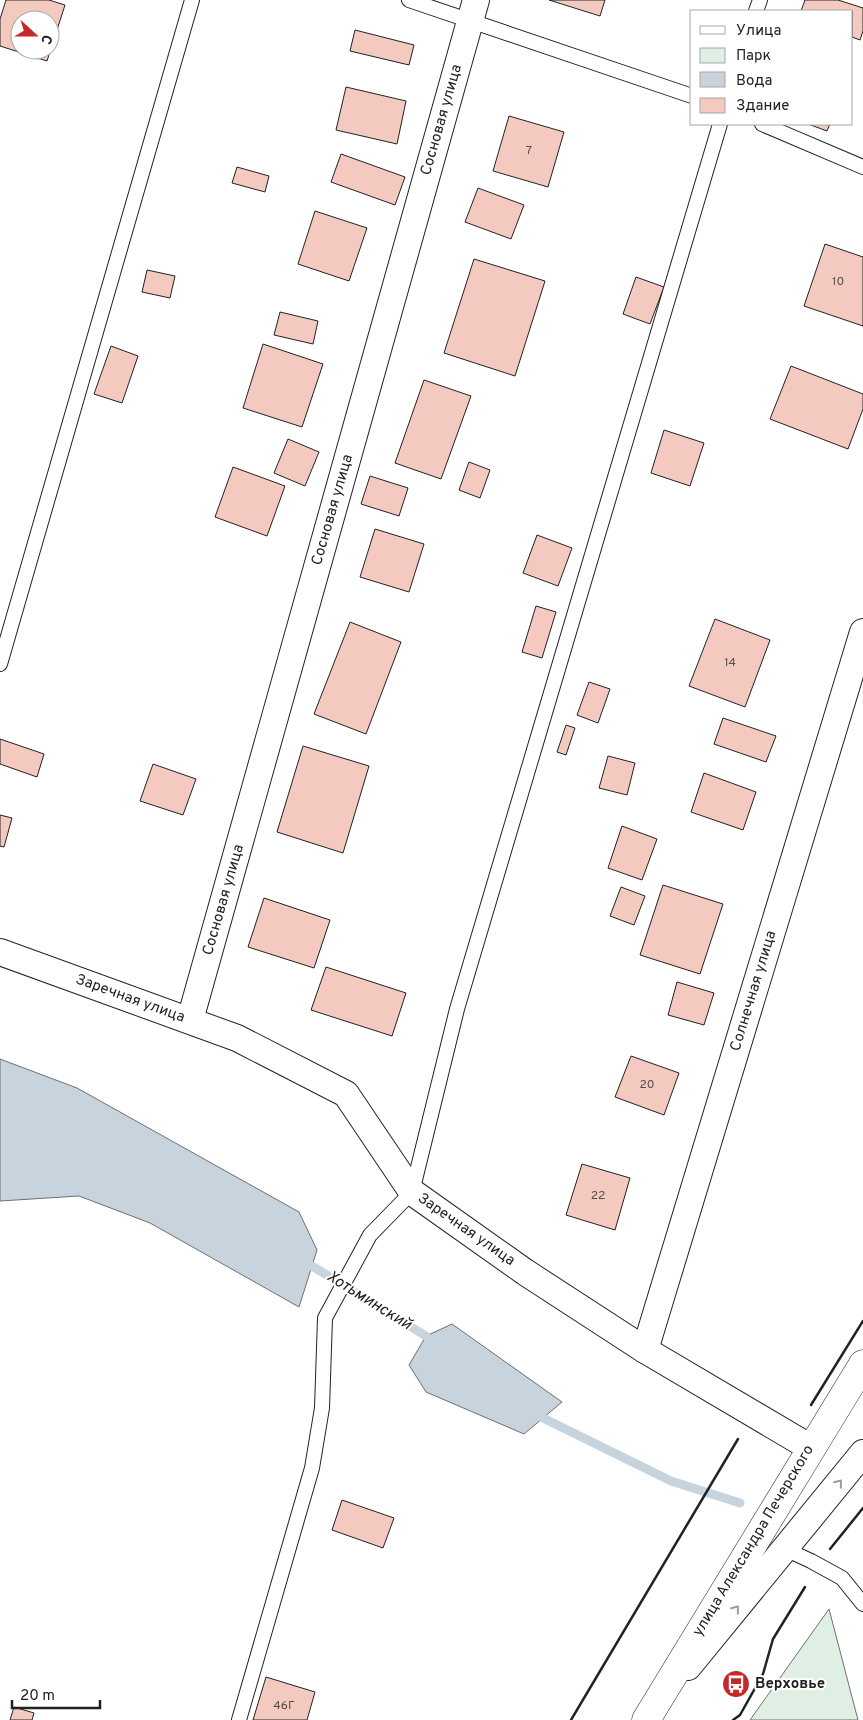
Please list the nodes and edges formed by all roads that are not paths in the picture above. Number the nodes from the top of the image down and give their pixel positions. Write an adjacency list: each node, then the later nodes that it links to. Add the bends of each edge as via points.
1 (192, 0): 9 (lane)
2 (409, 0): 3 (lane)
3 (473, 10): 4 (lane); 11 (street, Сосновая улица)
4 (690, 95)
5 (720, 125): 12 (lane, via 457,1009)
6 (764, 125): 7 (lane)
7 (863, 167)
8 (863, 632): 13 (street, Солнечная улица)
9 (0, 664)
10 (0, 952): 11 (street, Заречная улица)
11 (190, 1020): 12 (street, Заречная улица, via 237,1038 346,1094)
12 (412, 1192): 13 (street, Заречная улица, via 525,1272); 20 (lane, via 370,1235 325,1318 322,1408 312,1468)
13 (645, 1350): 15 (street, Заречная улица)
14 (863, 1364): 15 (main road, улица Александра Печерского)
15 (811, 1448): 19 (main road, улица Александра Печерского)
16 (863, 1453): 17 (street, one-way to 16)
17 (785, 1549): 18 (lane, via 842,1578); 19 (street, one-way to 17)
18 (863, 1604)
19 (648, 1717)
20 (239, 1720)

